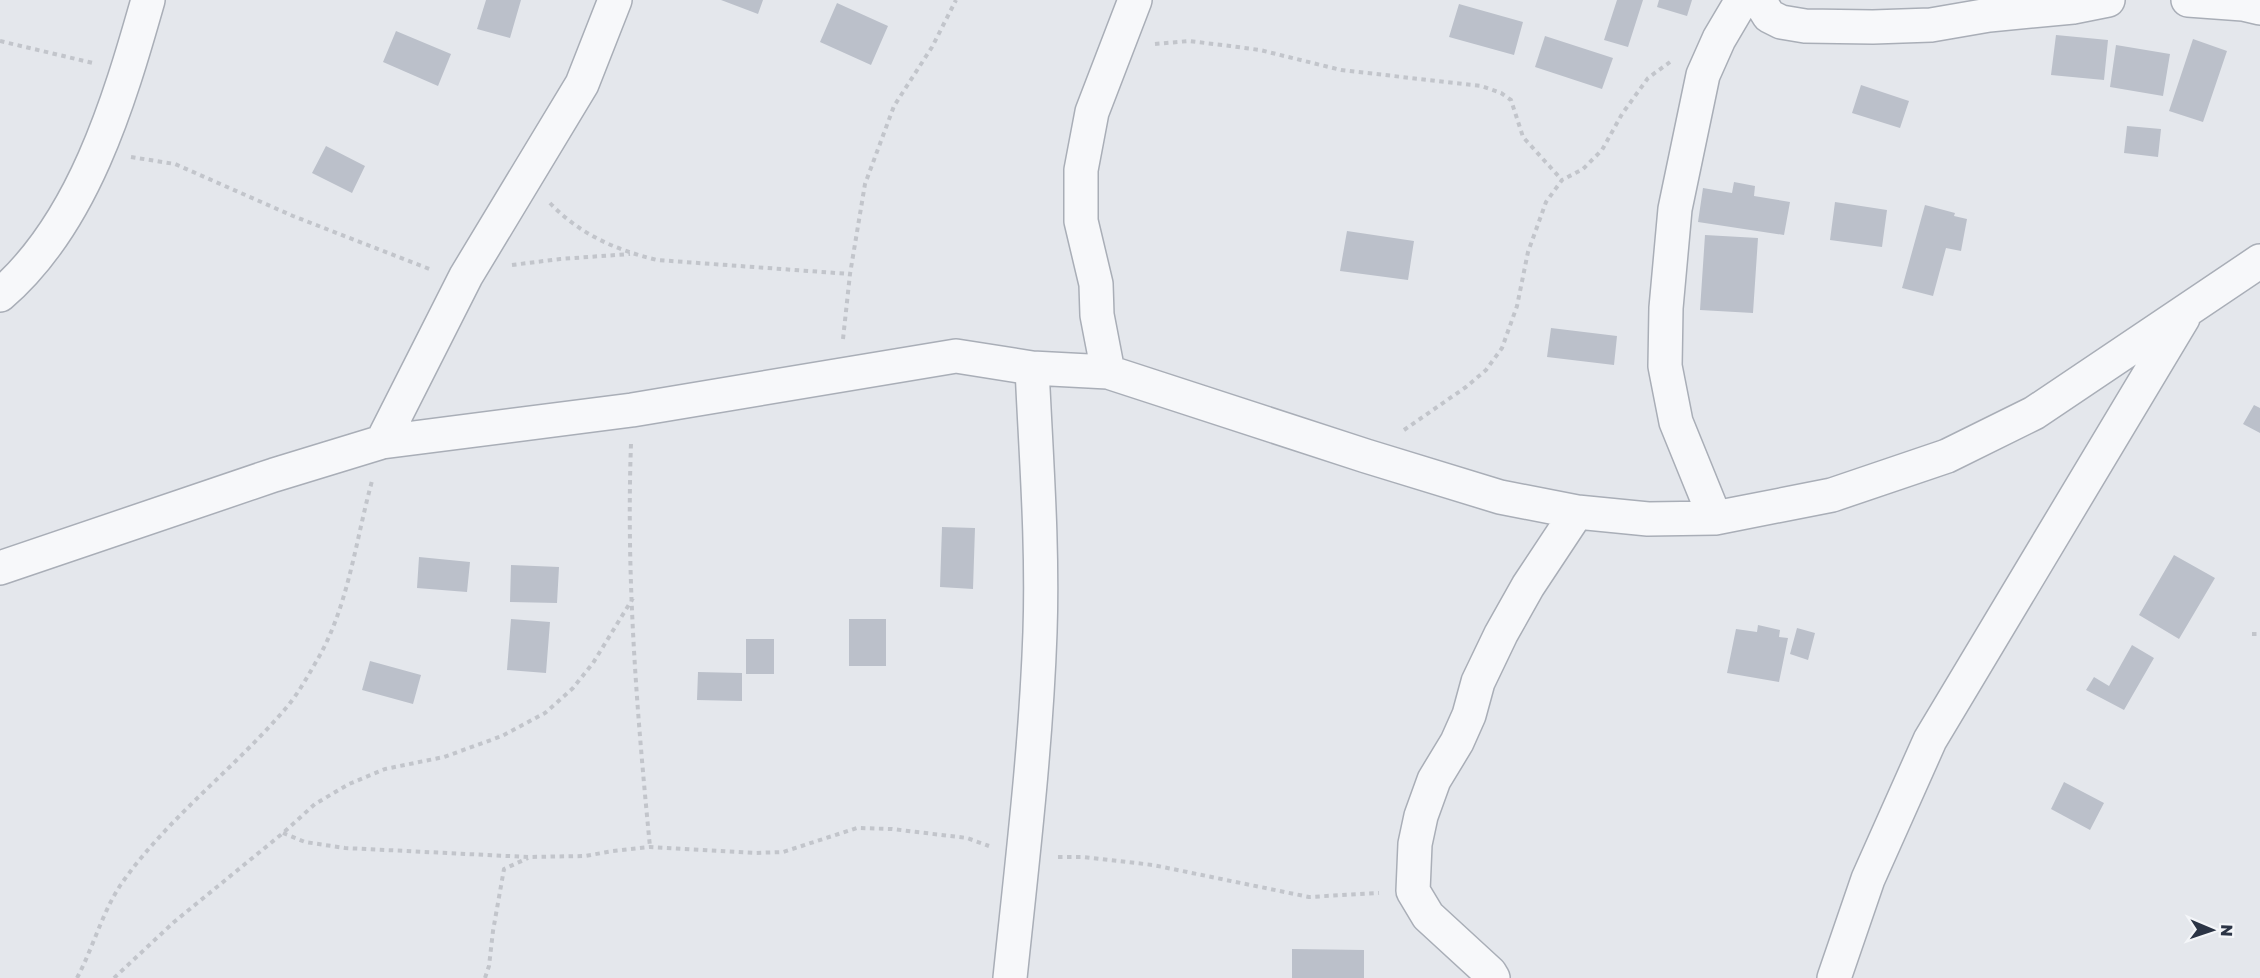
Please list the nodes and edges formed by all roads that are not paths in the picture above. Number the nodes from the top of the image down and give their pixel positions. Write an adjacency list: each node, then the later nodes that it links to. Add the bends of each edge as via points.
1 (148, 0): 9 (street, via 128,71 76,200 48,243)
2 (615, 0): 13 (street, via 582,84 466,276)
3 (1135, 0): 12 (street, via 1092,112 1081,170 1081,221 1096,284 1097,315)
4 (2108, 0): 6 (street, via 1931,25 1804,26 1781,22)
5 (2188, 0): 7 (street)
6 (1757, 5): 15 (street, via 1719,39 1703,75 1675,209 1669,259 1665,366 1676,422)
7 (2260, 8)
8 (2260, 261): 10 (street)
9 (0, 295)
10 (2188, 308): 15 (street, via 2034,413 1947,456 1832,495); 19 (street, via 1930,740 1868,879)
11 (1032, 368): 12 (street); 13 (street, via 956,356 632,410); 17 (street, via 1040,632)
12 (1108, 372): 14 (street, via 1500,497)
13 (382, 442): 16 (street)
14 (1577, 512): 15 (street, via 1648,519); 18 (street, via 1501,634 1478,682 1457,742 1434,780 1415,844 1413,891 1428,916)
15 (1715, 518)
16 (0, 568)
17 (1010, 978)
18 (1493, 978)
19 (1834, 978)

